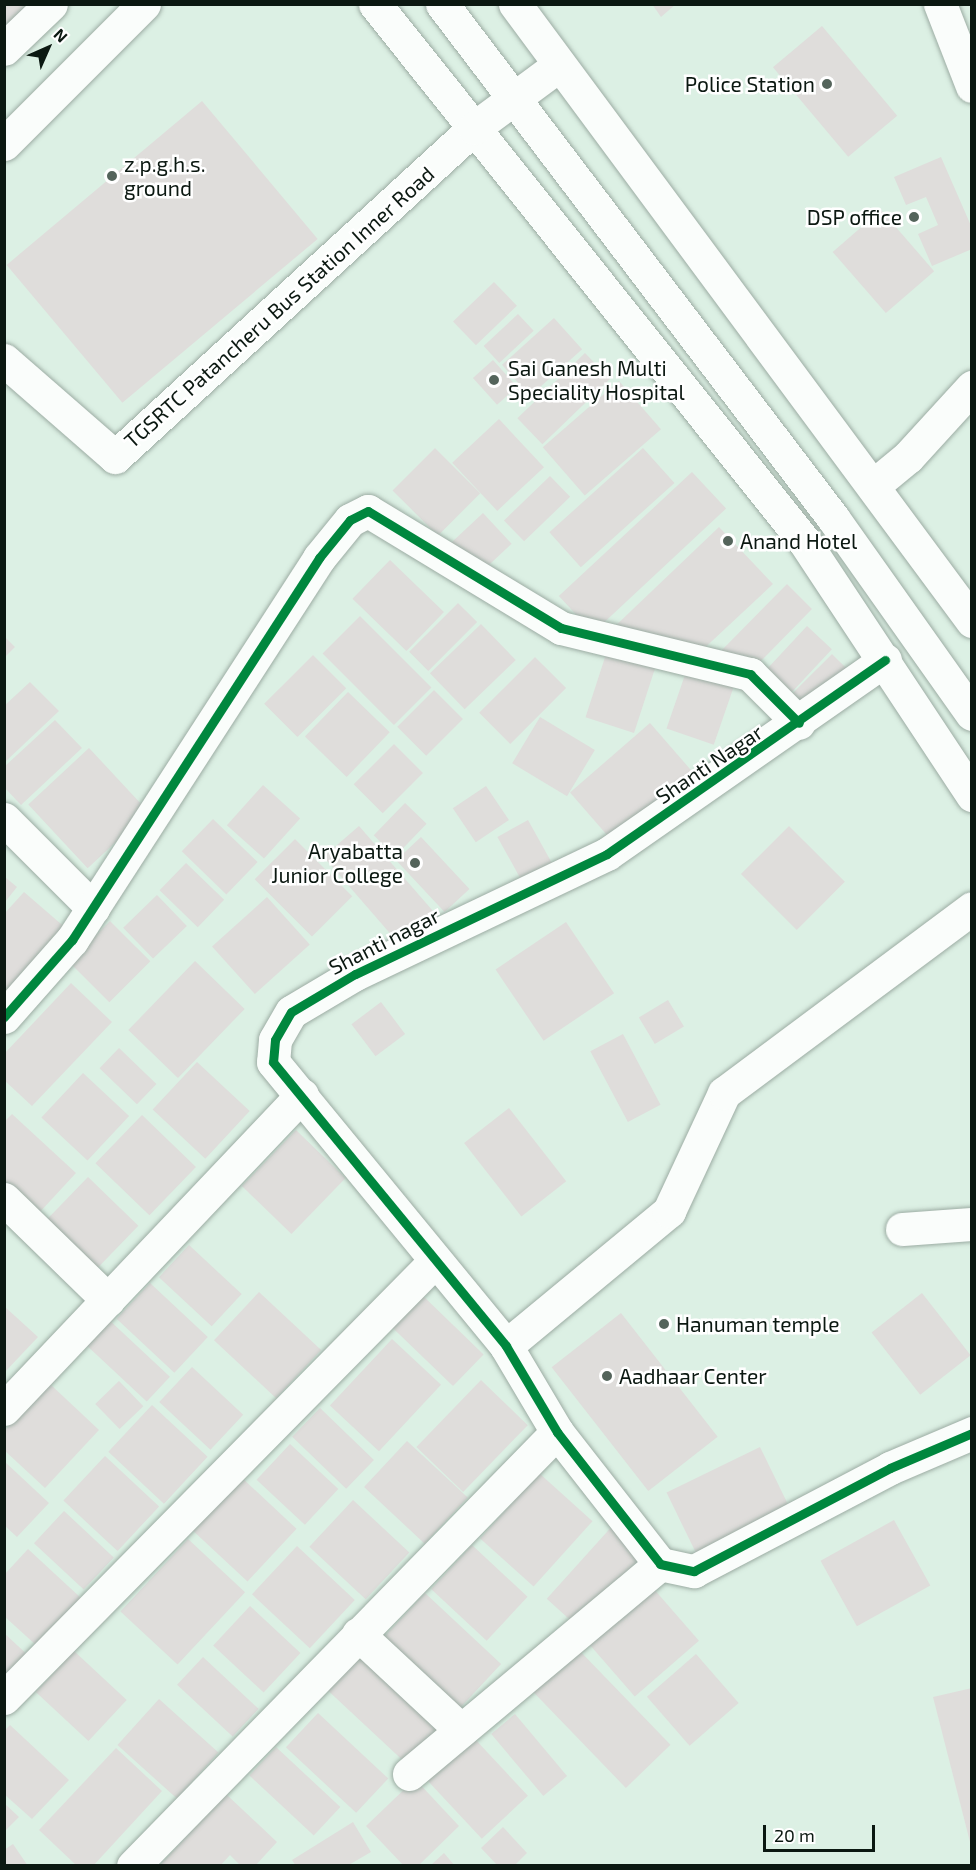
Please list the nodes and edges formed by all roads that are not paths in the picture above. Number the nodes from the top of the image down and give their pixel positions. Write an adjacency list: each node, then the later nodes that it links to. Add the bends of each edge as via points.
1 (51, 4): 7 (main road)
2 (144, 4): 12 (main road)
3 (375, 4): 11 (main road)
4 (442, 4): 10 (main road)
5 (940, 4): 9 (main road)
6 (516, 5): 8 (main road)
7 (4, 49)
8 (559, 65): 10 (main road, TGSRTC Patancheru Bus Station Inner Road); 15 (main road)
9 (972, 86)
10 (514, 99): 11 (main road, TGSRTC Patancheru Bus Station Inner Road); 16 (main road)
11 (474, 128): 13 (main road, TGSRTC Patancheru Bus Station Inner Road, via 114,458); 17 (main road)
12 (4, 144)
13 (4, 360)
14 (972, 387): 15 (main road, via 908,457)
15 (874, 485): 18 (main road)
16 (833, 518): 17 (main road); 20 (main road)
17 (804, 541): 19 (main road)
18 (972, 621)
19 (885, 660): 21 (main road, Shanti Nagar); 22 (main road)
20 (972, 714)
21 (799, 723): 24 (main road, Shanti Nagar, via 607,854); 25 (main road, via 750,674 561,628 368,511 350,520 319,558)
22 (972, 795)
23 (4, 819): 25 (main road)
24 (543, 881): 28 (main road, Shanti nagar, via 355,974 291,1012 275,1040 273,1062)
25 (93, 908): 27 (main road, via 72,940)
26 (972, 908): 34 (main road, via 724,1093 669,1211)
27 (4, 1017)
28 (302, 1095): 32 (main road); 33 (main road)
29 (4, 1199): 33 (main road)
30 (972, 1224): 31 (main road)
31 (902, 1229)
32 (434, 1262): 34 (main road); 40 (main road)
33 (108, 1300): 35 (main road)
34 (506, 1346): 36 (main road)
35 (4, 1409)
36 (557, 1432): 38 (main road); 39 (main road)
37 (972, 1433): 38 (main road, via 890,1468 694,1571)
38 (660, 1563): 41 (main road)
39 (358, 1634): 41 (main road); 43 (main road)
40 (4, 1698)
41 (460, 1730): 42 (main road)
42 (409, 1774)
43 (133, 1866)

